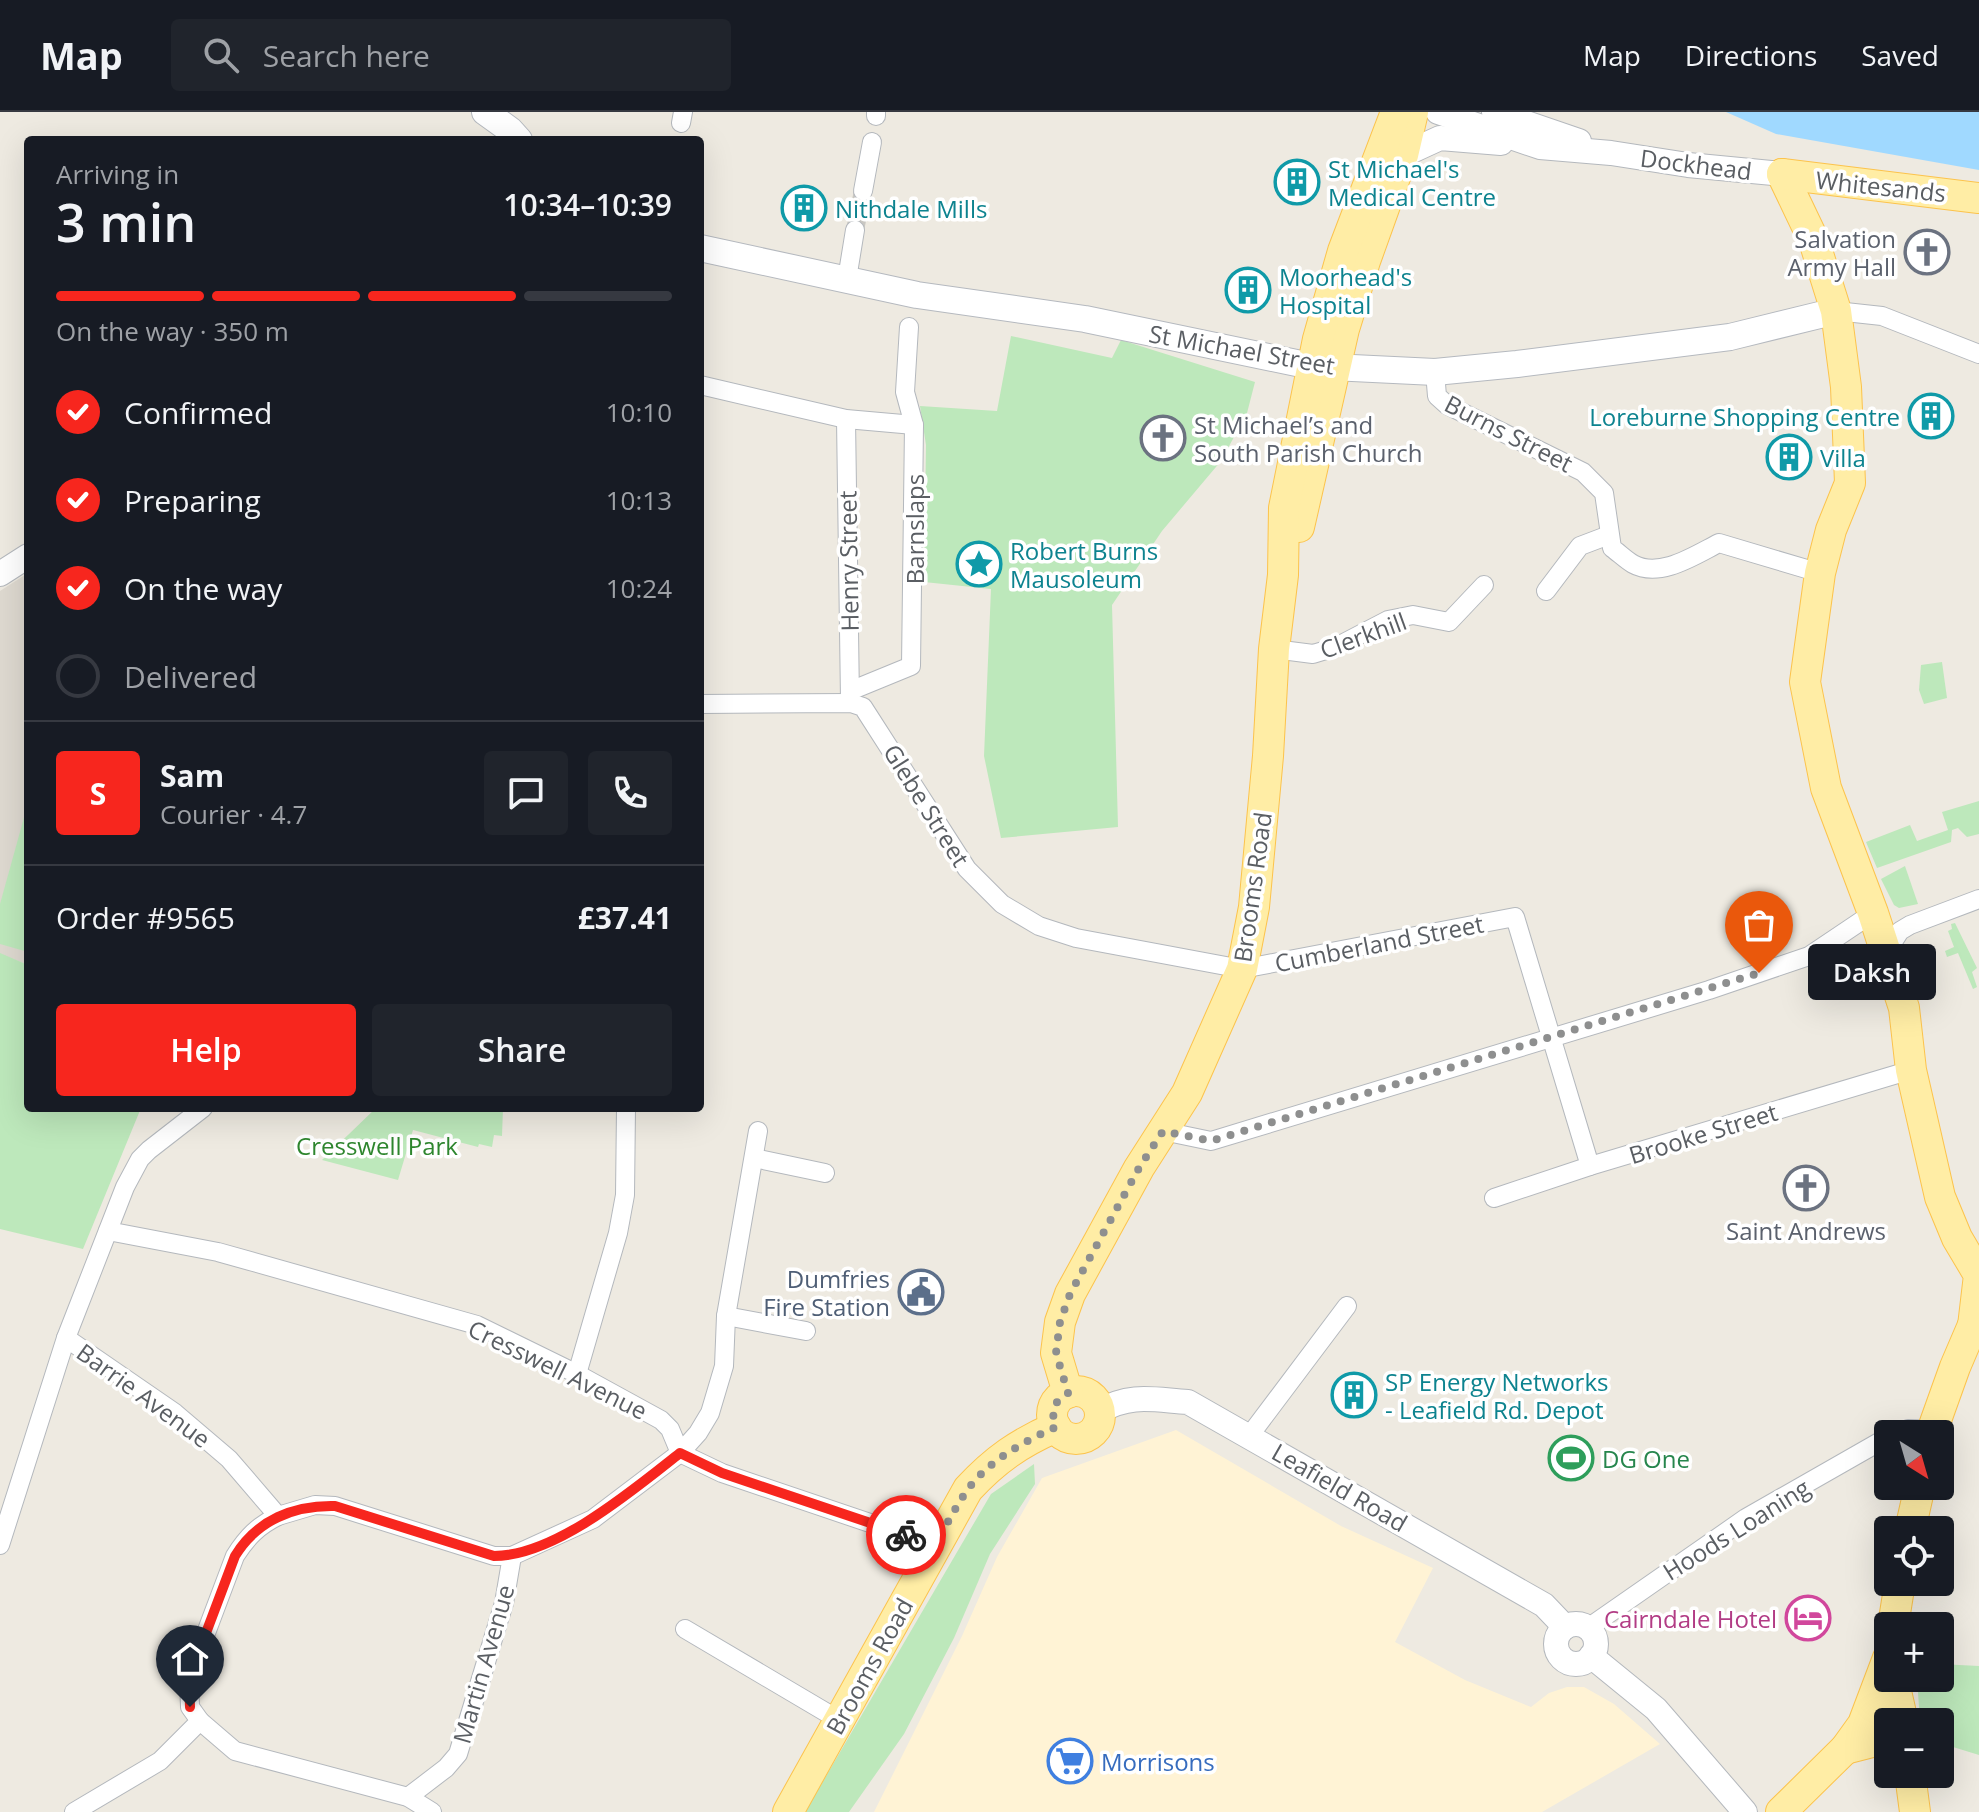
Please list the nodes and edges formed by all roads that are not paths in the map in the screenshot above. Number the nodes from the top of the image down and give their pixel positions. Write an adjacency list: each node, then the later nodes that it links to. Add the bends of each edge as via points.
1 (485, 112): 6 (main road)
2 (1396, 112): 22 (main road, via 1343,251)
3 (1413, 112): 10 (main road)
4 (1438, 112): 8 (street, Dockhead)
5 (1494, 112): 9 (street, Dockhead)
6 (515, 136)
7 (872, 142): 13 (street)
8 (1540, 147): 9 (street, Dockhead); 10 (street, via 1440,138)
9 (1611, 153): 11 (street, Dockhead)
10 (1403, 155): 22 (main road, via 1344,329)
11 (1782, 174): 12 (main road, Whitesands); 16 (main road)
12 (1830, 182): 14 (main road, Whitesands); 16 (main road)
13 (863, 191)
14 (1979, 198)
15 (855, 230): 18 (street)
16 (1814, 241): 19 (main road)
17 (704, 249): 18 (main road, St Michael Street)
18 (847, 279): 22 (main road, St Michael Street)
19 (1836, 311): 21 (street, via 1882,316); 23 (main road, St Michael Street, via 1730,337); 29 (main road, via 1850,483)
20 (909, 327): 26 (street, Barnslaps, via 905,392)
21 (1979, 354)
22 (1324, 367): 23 (main road, St Michael Street); 33 (main road, Brooms Road, via 1284,508)
23 (1435, 372): 27 (street, Burns Street, via 1437,396 1447,405 1583,472 1604,493)
24 (704, 386): 25 (street)
25 (846, 419): 26 (street); 34 (street, Henry Street)
26 (914, 425): 34 (street, Barnslaps, via 911,666)
27 (1609, 535): 29 (street, via 1612,548 1648,569 1676,564 1719,543); 32 (street, via 1580,546)
28 (24, 559): 30 (street)
29 (1820, 573): 37 (main road, via 1805,682 1826,788)
30 (0, 574)
31 (1484, 585): 33 (street, Clerkhill, via 1449,622 1413,615 1388,620 1313,654)
32 (1546, 591)
33 (1274, 649): 39 (main road, Brooms Road, via 1254,907)
34 (850, 697): 35 (street); 39 (street, Glebe Street, via 871,716 967,869 1002,904 1039,926 1076,938)
35 (704, 704)
36 (1979, 899): 38 (street, via 1910,925)
37 (1873, 913): 38 (main road); 40 (street, via 1809,956)
38 (1886, 953): 41 (main road, via 1904,1008)
39 (1242, 969): 40 (street, Cumberland Street, via 1515,917); 45 (main road, Brooms Road, via 1197,1075)
40 (1550, 1038): 45 (street, via 1211,1141); 47 (street)
41 (1911, 1070): 47 (street, Brooke Street); 51 (main road, via 1940,1197 1957,1238)
42 (198, 1112): 50 (street, via 140,1159)
43 (626, 1112): 57 (street, via 625,1195 618,1233)
44 (758, 1131): 46 (street)
45 (1163, 1131): 58 (main road, Brooms Road, via 1070,1294 1056,1353)
46 (754, 1158): 48 (street); 53 (street)
47 (1590, 1166): 49 (street, Brooke Street)
48 (825, 1173)
49 (1494, 1198)
50 (108, 1231): 56 (street); 57 (street, Cresswell Avenue, via 218,1252 477,1325)
51 (1973, 1257): 54 (main road, via 1979,1275)
52 (1347, 1306): 62 (street)
53 (726, 1316): 55 (street); 64 (street, via 724,1366 710,1413)
54 (1976, 1319): 60 (main road)
55 (806, 1331)
56 (66, 1338): 65 (street, Barrie Avenue, via 175,1413 229,1459); 66 (street)
57 (577, 1374): 64 (street, Cresswell Avenue, via 661,1420)
58 (1068, 1393): 59 (main road, via 1088,1394); 61 (main road, via 1054,1407)
59 (1100, 1411): 61 (main road, via 1097,1427 1085,1437 1072,1438); 62 (street, Leafield Road, via 1117,1401 1188,1402)
60 (1937, 1420)
61 (1056, 1427): 67 (main road, Brooms Road, via 1024,1440 980,1476)
62 (1250, 1435): 69 (street, Leafield Road)
63 (1874, 1445): 69 (street, Hoods Loaning, via 1746,1518)
64 (680, 1453): 67 (street, via 722,1473); 68 (street, via 593,1519)
65 (278, 1516): 68 (street, via 315,1505 335,1506 494,1556); 74 (street, via 246,1539 235,1556 189,1678 190,1707)
66 (0, 1545)
67 (935, 1545): 73 (main road, Brooms Road)
68 (512, 1556): 78 (street, Martin Avenue, via 504,1603 458,1754)
69 (1576, 1628): 71 (street, via 1595,1644); 71 (street, via 1556,1644 1560,1656 1576,1663)
70 (685, 1629): 73 (street)
71 (1591, 1656): 82 (street, via 1656,1709)
72 (1875, 1692): 76 (main road, via 1863,1724)
73 (839, 1720): 81 (main road, Brooms Road)
74 (200, 1721): 78 (street, via 235,1751); 79 (street, via 160,1761)
75 (1874, 1742): 76 (main road)
76 (1845, 1749): 83 (main road)
77 (1912, 1788): 84 (main road)
78 (408, 1797): 80 (street)
79 (74, 1812)
80 (432, 1812)
81 (788, 1812)
82 (1745, 1812)
83 (1781, 1812)
84 (1915, 1812)

